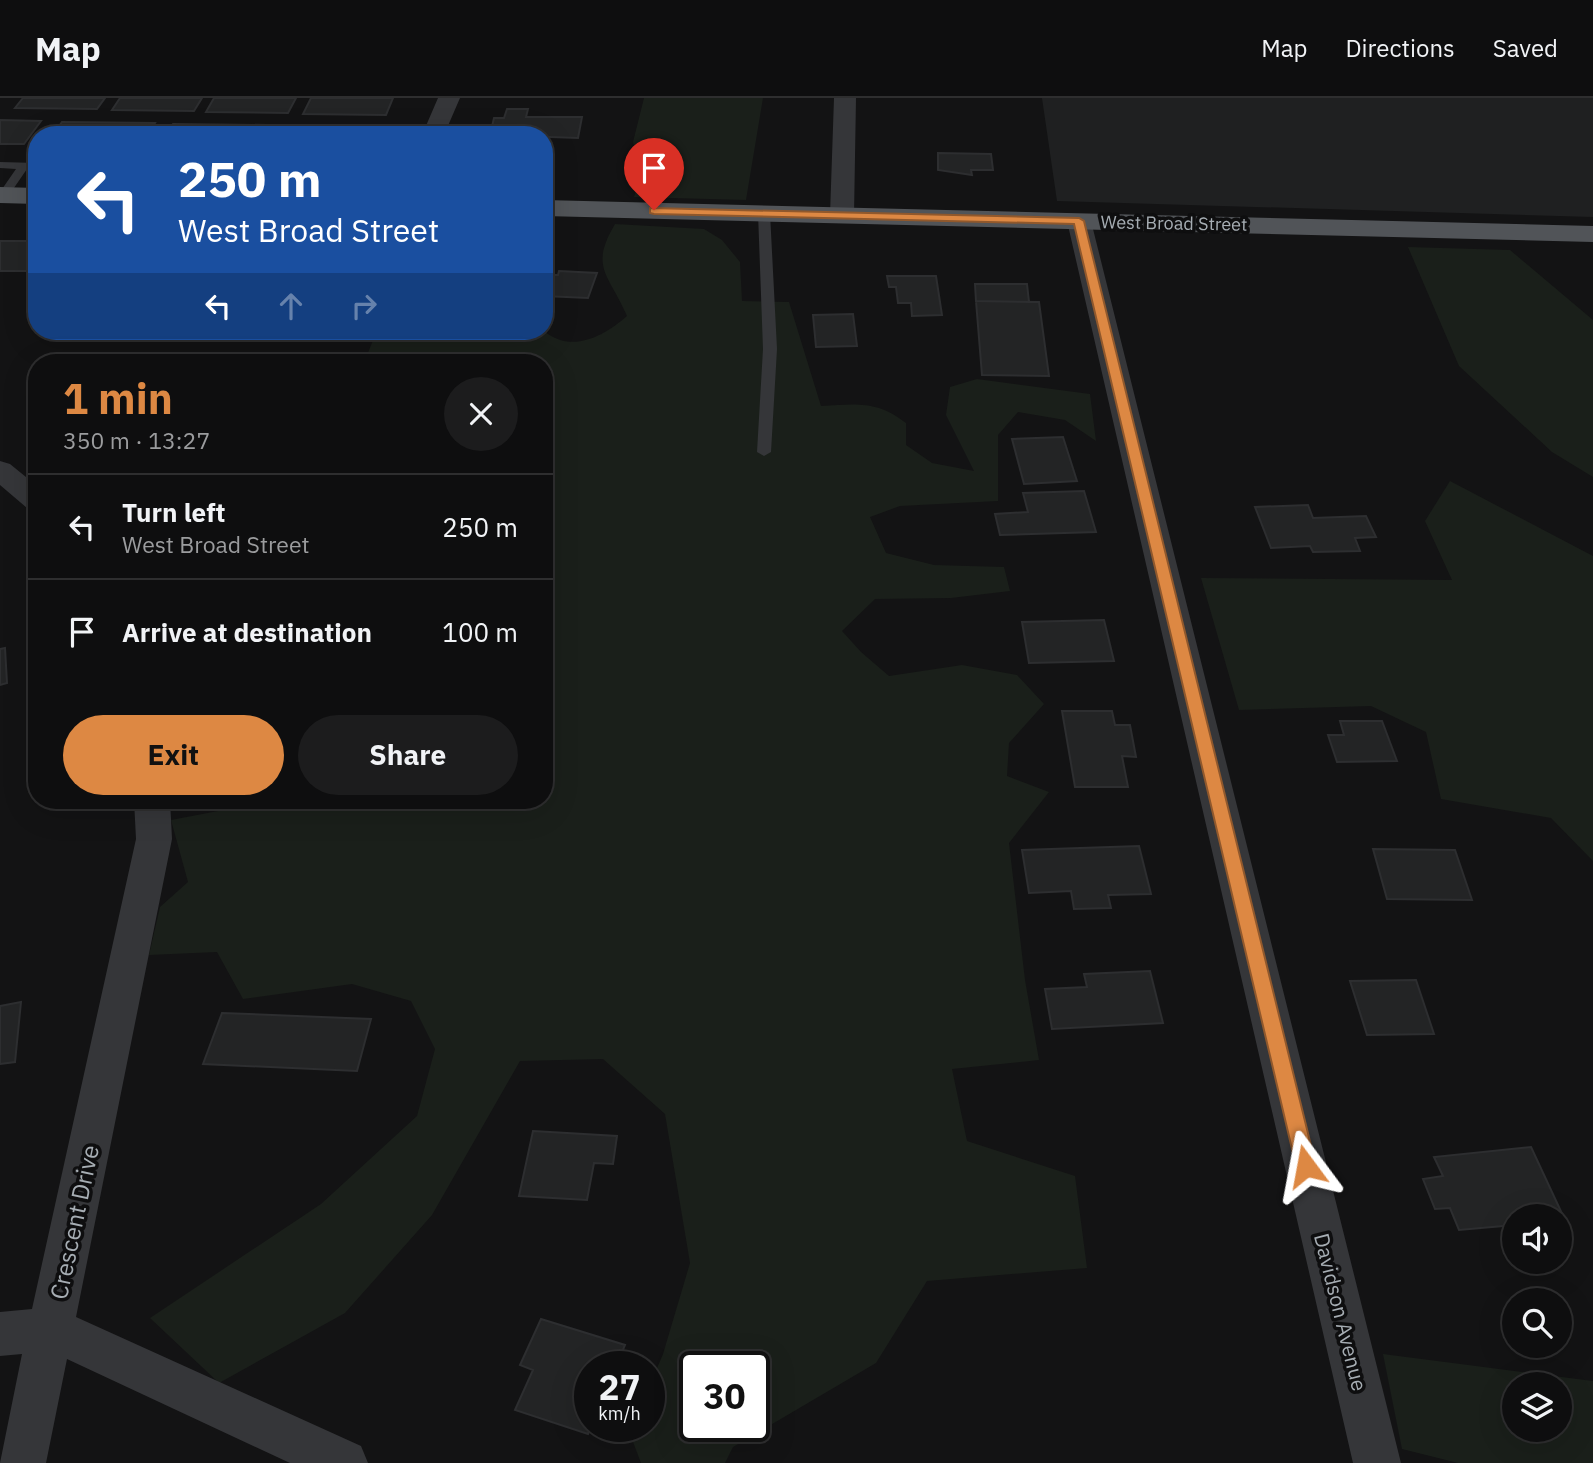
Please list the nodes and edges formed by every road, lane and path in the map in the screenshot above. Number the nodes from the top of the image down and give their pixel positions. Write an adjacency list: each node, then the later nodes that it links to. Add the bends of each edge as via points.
1 (449, 98): 3 (street)
2 (845, 98): 11 (street)
3 (437, 126)
4 (0, 165): 5 (lane)
5 (28, 166)
6 (28, 168): 7 (lane)
7 (2, 195): 8 (main road)
8 (28, 196)
9 (553, 208): 10 (main road, West Broad Street)
10 (764, 213): 11 (main road, West Broad Street); 14 (lane, via 770,349)
11 (842, 215): 12 (main road, West Broad Street)
12 (1079, 221): 13 (main road, West Broad Street); 22 (street, Davidson Avenue)
13 (1593, 234)
14 (764, 452)
15 (0, 470): 16 (street)
16 (28, 494)
17 (152, 809): 18 (street, Crescent Drive, via 154,839)
18 (52, 1329): 19 (street); 20 (street); 21 (street, Crescent Drive)
19 (0, 1335)
20 (22, 1463)
21 (344, 1463)
22 (1377, 1463)

